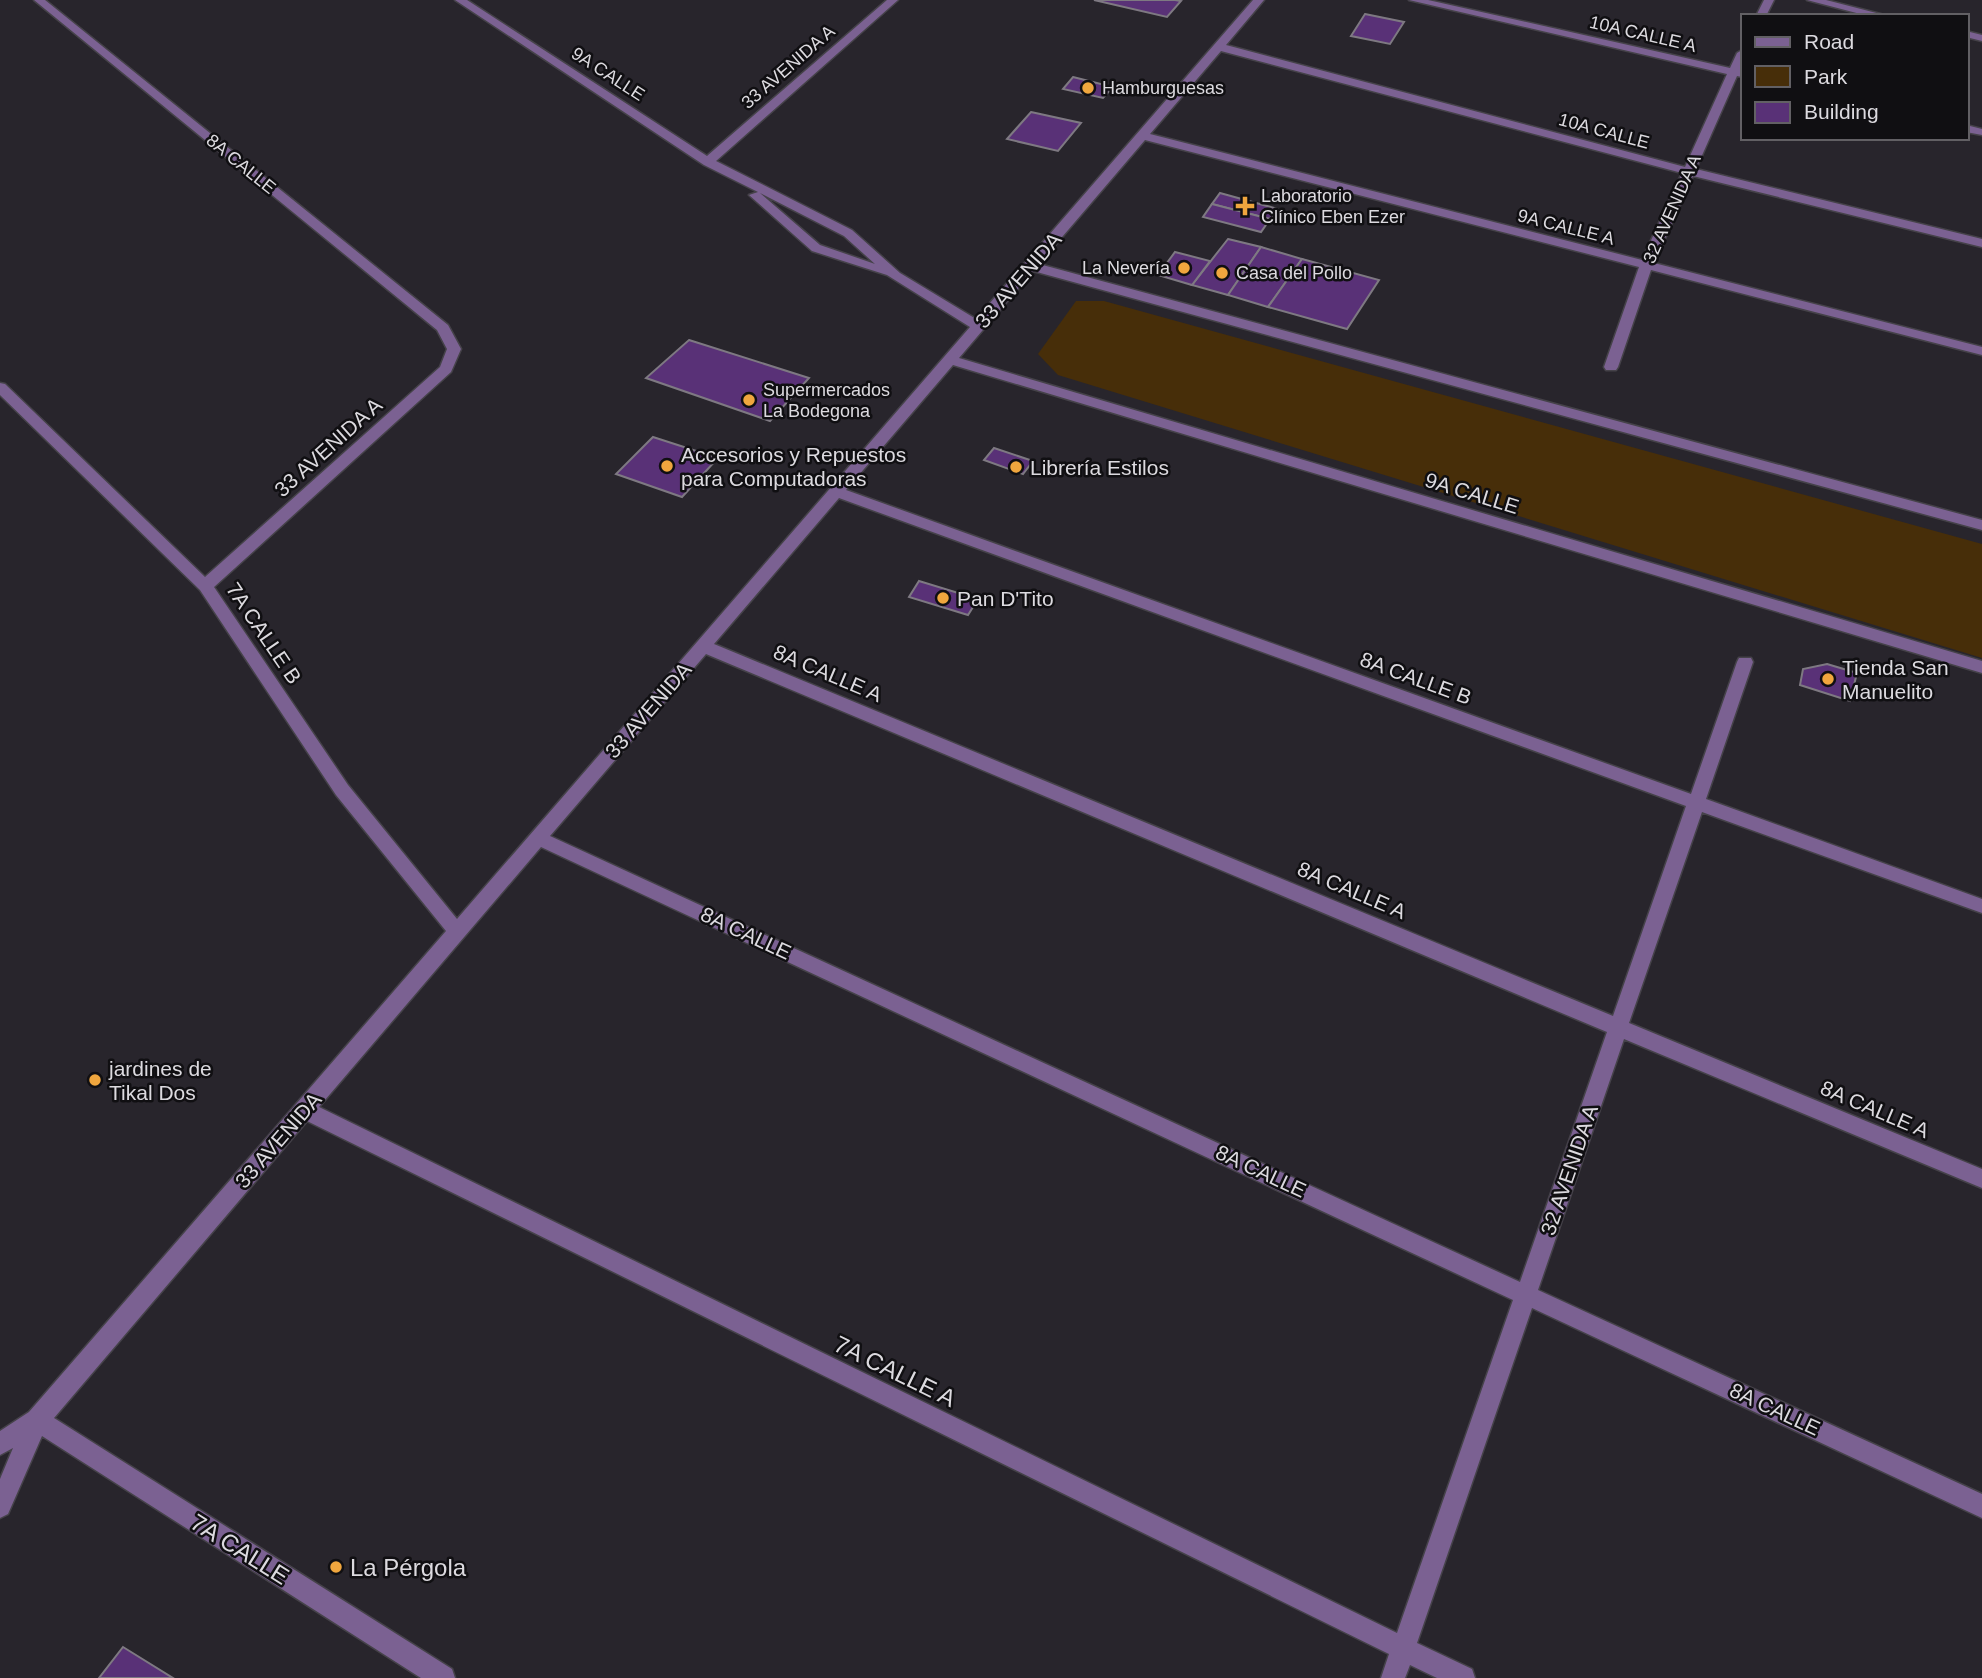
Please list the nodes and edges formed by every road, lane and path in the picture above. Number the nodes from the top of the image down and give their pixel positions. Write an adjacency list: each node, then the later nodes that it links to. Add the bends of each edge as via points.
1 (39, 0): 19 (street, 8A CALLE)
2 (460, 0): 11 (street, 9A CALLE)
3 (893, 0): 11 (street, 33 AVENIDA A)
4 (1259, 0): 8 (street, 33 AVENIDA)
5 (1414, 0): 9 (street, 10A CALLE A)
6 (1812, 0): 7 (street)
7 (1874, 14)
8 (1219, 47): 10 (street, 33 AVENIDA); 12 (street, 10A CALLE)
9 (1738, 73): 12 (street, 32 AVENIDA A)
10 (1142, 136): 15 (street, 33 AVENIDA); 16 (street, 9A CALLE A)
11 (708, 162): 13 (street, 9A CALLE)
12 (1688, 171): 14 (street, 10A CALLE); 16 (street, 32 AVENIDA A)
13 (735, 178): 17 (street, 9A CALLE, via 848,233); 17 (street, 9A CALLE, via 816,248)
14 (1982, 243)
15 (1031, 266): 18 (street, 33 AVENIDA); 25 (street)
16 (1647, 266): 20 (street, 9A CALLE A); 22 (street, 32 AVENIDA A)
17 (895, 276): 18 (street, 9A CALLE)
18 (978, 326): 21 (street, 33 AVENIDA)
19 (443, 328): 26 (street, 33 AVENIDA A, via 454,349 446,369)
20 (1982, 352)
21 (950, 360): 24 (street, 33 AVENIDA); 29 (street, 9A CALLE)
22 (1611, 368)
23 (0, 387): 26 (street, 7A CALLE B)
24 (836, 492): 27 (street, 33 AVENIDA); 30 (street, 8A CALLE B)
25 (1982, 525)
26 (205, 586): 33 (street, 7A CALLE B, via 342,790)
27 (703, 646): 31 (street, 33 AVENIDA); 34 (street, 8A CALLE A)
28 (1745, 662): 30 (street, 32 AVENIDA A)
29 (1982, 667)
30 (1696, 801): 32 (street, 8A CALLE B); 34 (street, 32 AVENIDA A)
31 (538, 838): 33 (street, 33 AVENIDA); 37 (street, 8A CALLE)
32 (1982, 906)
33 (457, 932): 35 (street, 33 AVENIDA)
34 (1619, 1026): 36 (street, 8A CALLE A); 37 (street, 32 AVENIDA A)
35 (304, 1110): 38 (street, 33 AVENIDA); 42 (street, 7A CALLE A)
36 (1982, 1179)
37 (1527, 1293): 41 (street, 8A CALLE); 42 (street, 32 AVENIDA A)
38 (37, 1420): 39 (street, 33 AVENIDA); 40 (street, 33 AVENIDA); 43 (street, 7A CALLE)
39 (0, 1444)
40 (0, 1506)
41 (1982, 1506)
42 (1403, 1649): 44 (street, 32 AVENIDA A); 45 (street, 7A CALLE A)
43 (434, 1676)
44 (1393, 1678)
45 (1463, 1678)

